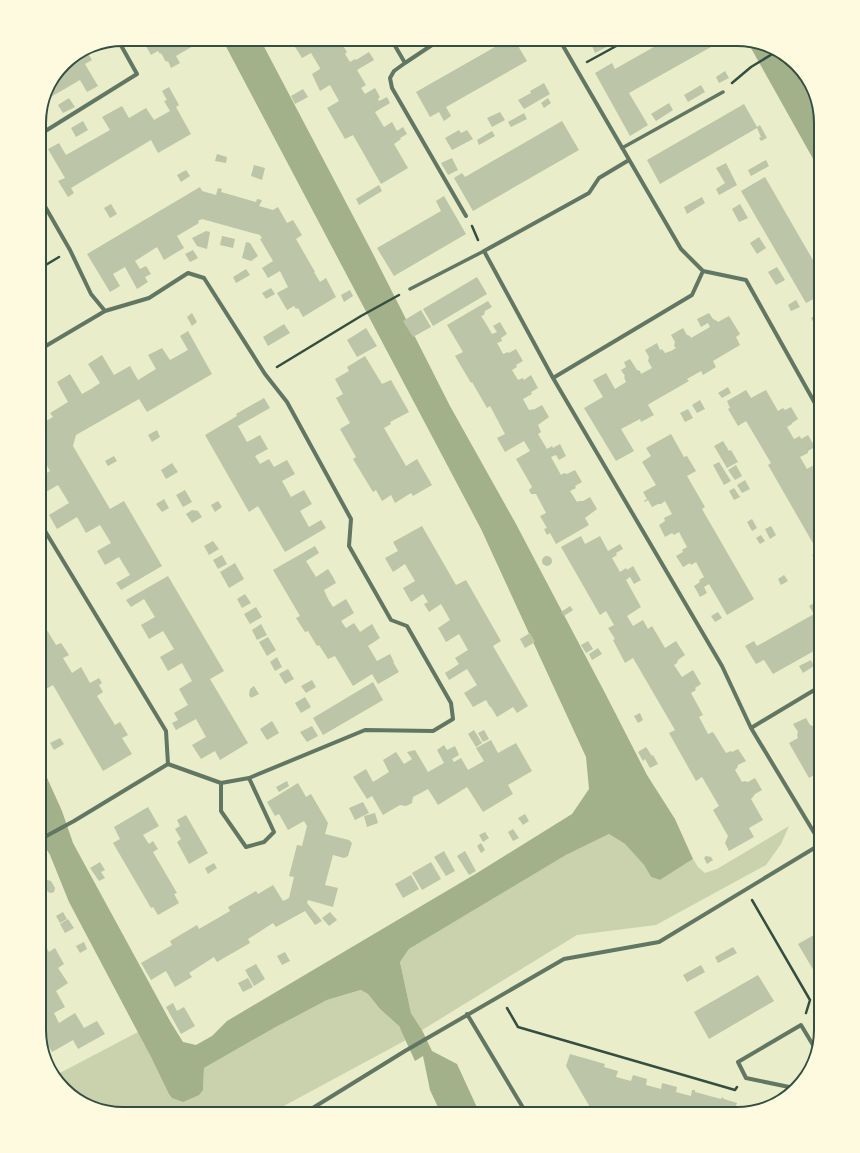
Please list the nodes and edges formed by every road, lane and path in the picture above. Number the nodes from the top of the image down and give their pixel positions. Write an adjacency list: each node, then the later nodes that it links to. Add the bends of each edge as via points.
1 (121, 46): 10 (street, via 137,74)
2 (395, 46): 7 (street)
3 (430, 46): 7 (street)
4 (563, 46): 8 (street)
5 (616, 46): 8 (path)
6 (772, 54): 9 (path, via 751,67)
7 (405, 63): 14 (street, via 394,71 390,78 392,88)
8 (576, 68): 11 (street)
9 (723, 92): 11 (street)
10 (46, 131)
11 (622, 148): 12 (street)
12 (629, 160): 16 (street, via 599,178 589,193); 18 (street, via 681,249)
13 (46, 208): 15 (street)
14 (466, 216): 16 (path)
15 (70, 250): 17 (path); 20 (street, via 91,294)
16 (484, 251): 19 (street); 23 (street)
17 (46, 265)
18 (703, 270): 23 (street, via 692,295); 24 (street, via 746,280)
19 (410, 289): 22 (path)
20 (105, 311): 21 (street); 22 (street, via 149,298 188,273 204,278)
21 (46, 346)
22 (265, 374): 29 (street, via 287,402 351,519 349,546 391,620 407,626 415,639 451,703 453,719 433,731 365,730)
23 (553, 378): 27 (street, via 722,666)
24 (814, 401)
25 (46, 532): 28 (street, via 166,731)
26 (814, 690): 27 (street)
27 (751, 728): 31 (street)
28 (168, 764): 30 (street); 32 (street)
29 (250, 778): 30 (street); 30 (street, via 274,832 264,842 246,847 222,811)
30 (221, 783)
31 (814, 832)
32 (46, 836)
33 (814, 848): 34 (street)
34 (746, 889): 35 (street, via 659,942 564,959); 37 (path, via 810,1000)
35 (500, 996): 36 (street); 39 (path, via 518,1027 735,1090)
36 (467, 1014): 41 (street); 42 (street)
37 (802, 1025): 38 (street); 39 (street, via 738,1062)
38 (812, 1043)
39 (746, 1078): 40 (street)
40 (789, 1087)
41 (314, 1107)
42 (523, 1107)

